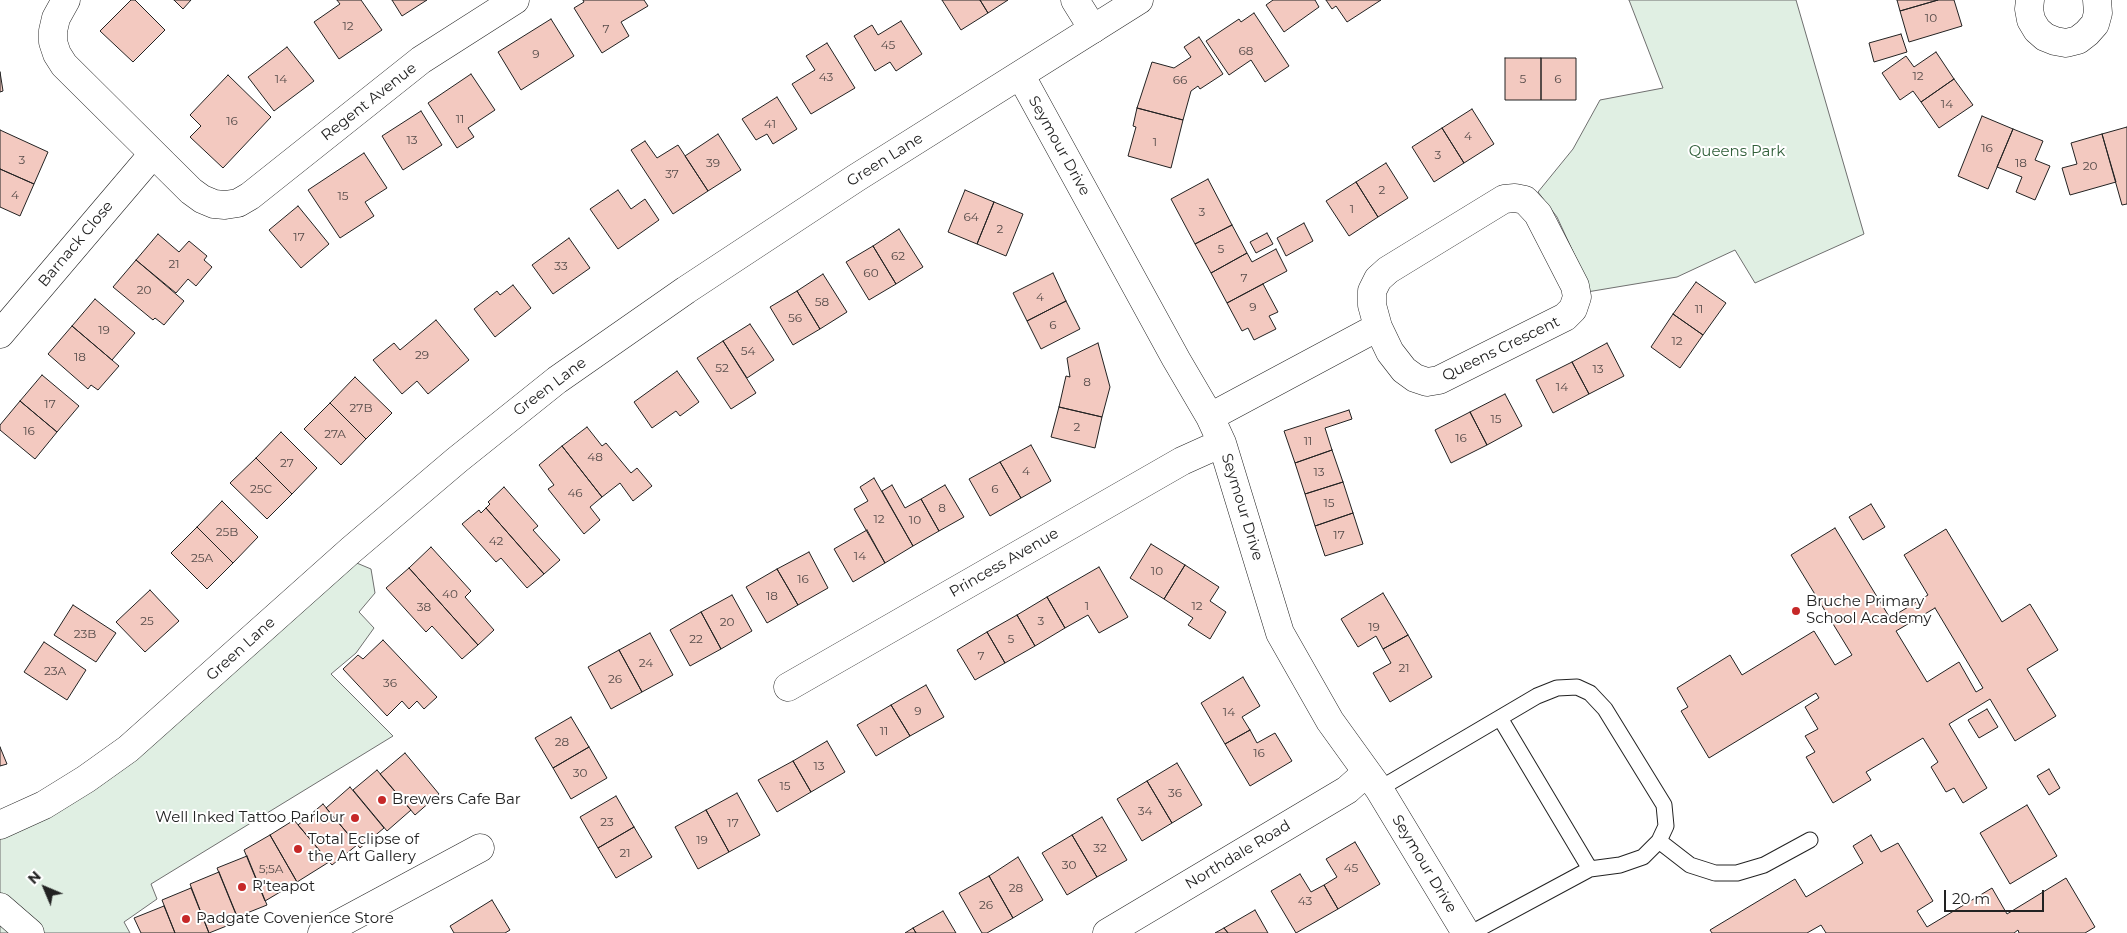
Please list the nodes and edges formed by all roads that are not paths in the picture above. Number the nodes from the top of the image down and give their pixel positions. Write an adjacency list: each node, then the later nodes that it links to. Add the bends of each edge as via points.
1 (66, 0): 9 (street, via 53,31 57,54 64,65)
2 (514, 0): 9 (street, Regent Avenue, via 422,60 238,203 214,204 202,199)
3 (1075, 0): 7 (street)
4 (1139, 0): 7 (street, Green Lane)
5 (2030, 0): 6 (street, via 2031,20 2037,30 2055,42 2066,43 2078,40 2095,24)
6 (2097, 0)
7 (1093, 29): 8 (street, Green Lane)
8 (1021, 76): 12 (street, Seymour Drive); 17 (street, Green Lane, via 848,183 557,380 359,544 128,749 44,805)
9 (153, 154): 11 (street, Barnack Close)
10 (1378, 327): 10 (street, Queens Crescent, via 1372,305 1372,291 1378,279 1504,199 1526,200 1533,206 1575,286 1577,297 1565,318 1439,380 1427,382 1404,370 1390,352); 12 (street)
11 (0, 334)
12 (1210, 417): 13 (street, Seymour Drive)
13 (1222, 444): 14 (street, Princess Avenue, via 1182,461); 16 (street, Seymour Drive, via 1280,633 1330,721)
14 (788, 687)
15 (1500, 718): 16 (lane); 19 (lane, via 1537,696 1558,688 1578,687 1590,693 1605,709 1664,805 1666,826); 21 (lane)
16 (1373, 781): 26 (street, Northdale Road, via 1347,790); 27 (street, Seymour Drive)
17 (0, 826)
18 (1810, 840): 19 (lane, via 1764,865 1737,873 1715,872 1690,865)
19 (1659, 841): 21 (lane, via 1642,856 1620,865)
20 (480, 848): 23 (street)
21 (1590, 869): 28 (lane)
22 (0, 907): 24 (street)
23 (357, 925): 25 (street)
24 (30, 933)
25 (322, 933)
26 (1107, 933)
27 (1466, 933)
28 (1471, 933)

